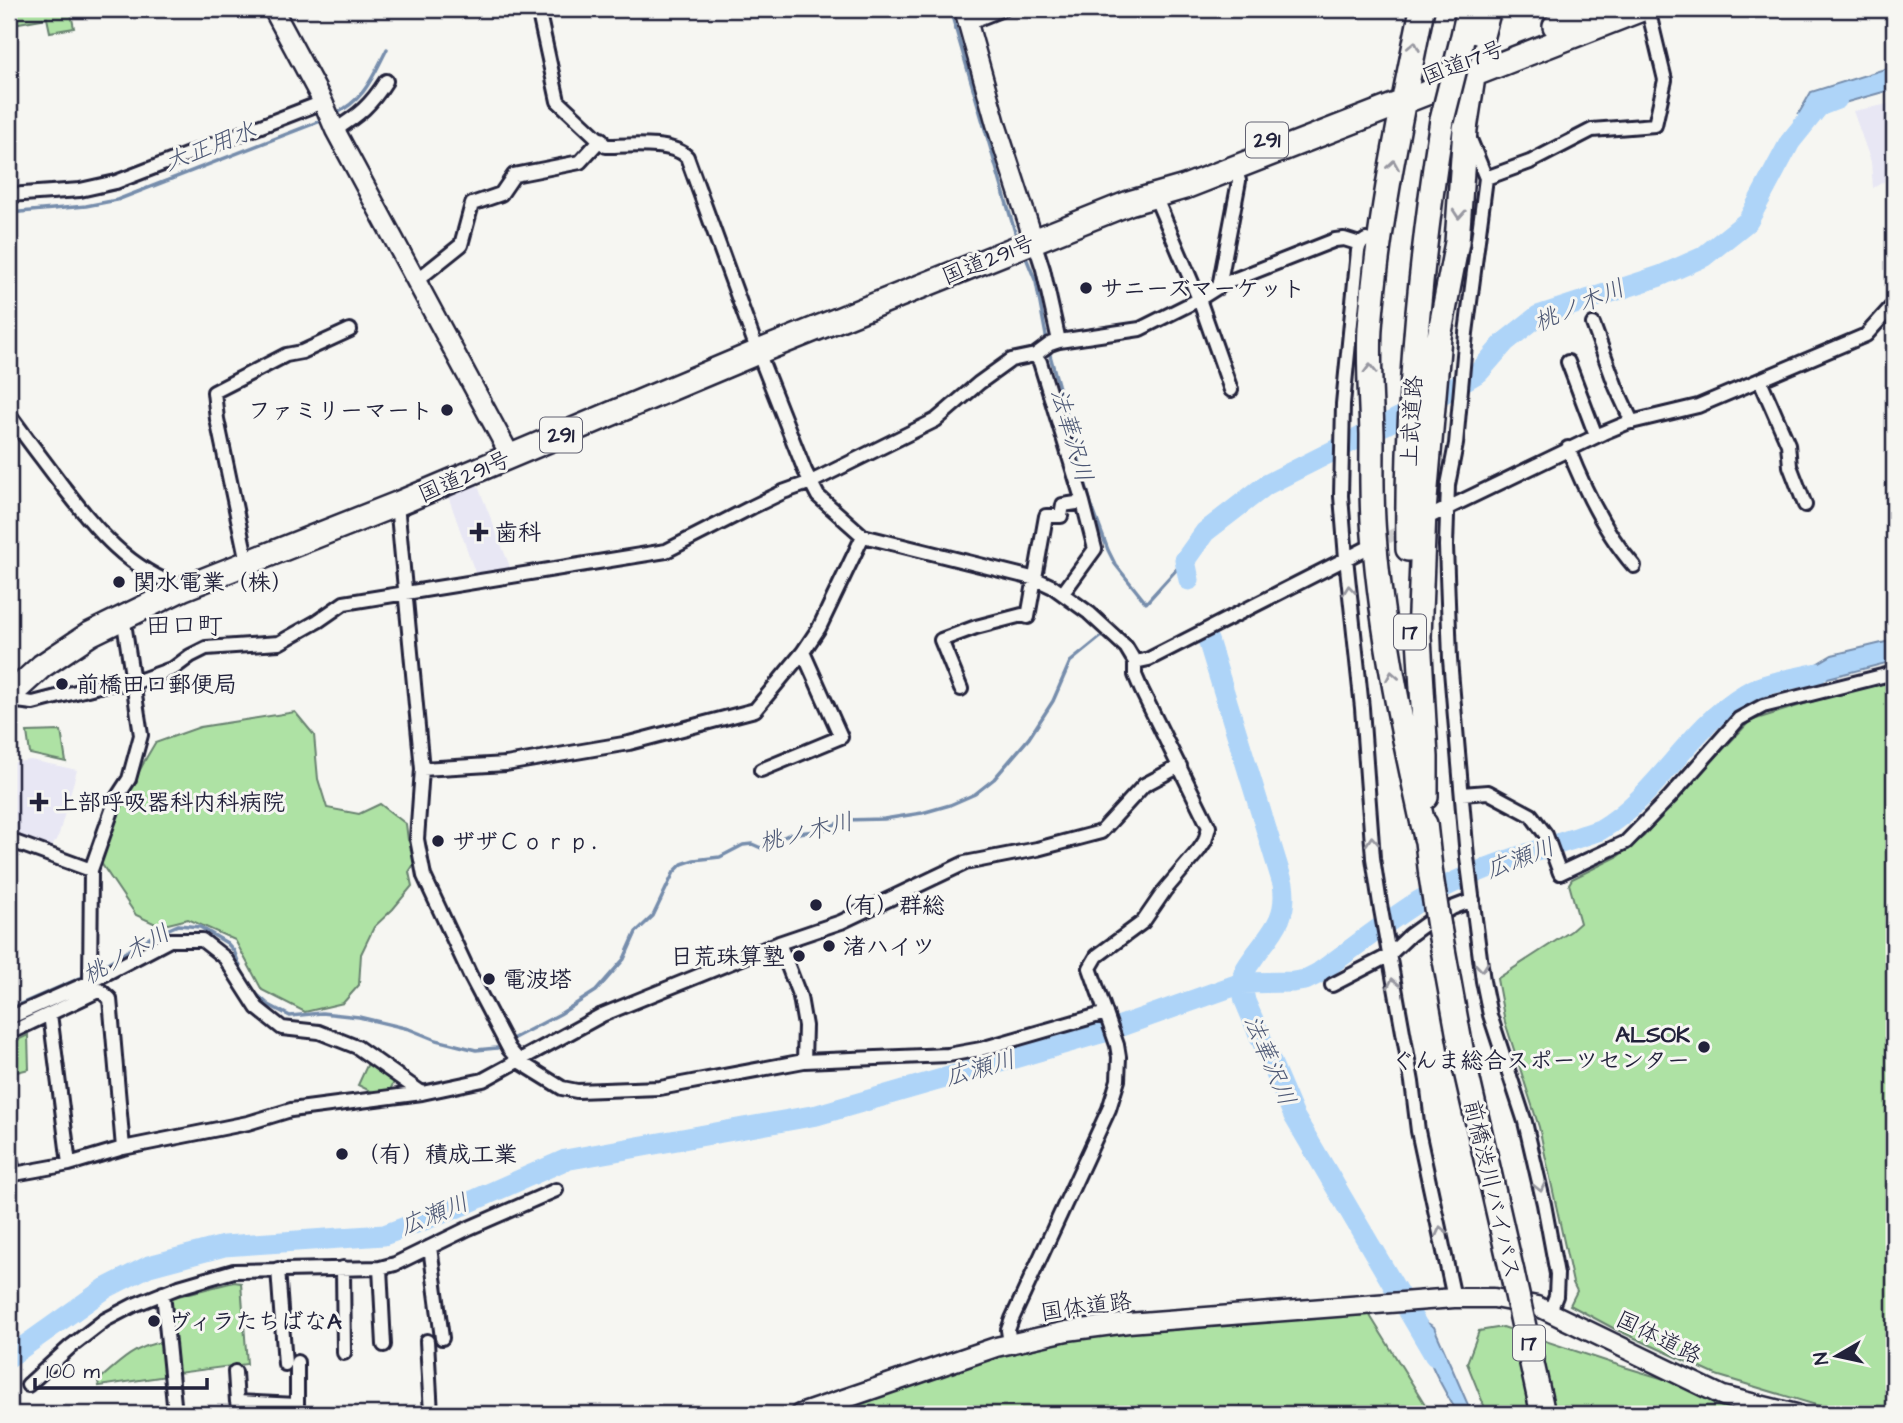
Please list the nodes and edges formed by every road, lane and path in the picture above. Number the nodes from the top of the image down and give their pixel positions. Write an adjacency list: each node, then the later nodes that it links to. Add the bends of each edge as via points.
1 (273, 9): 14 (street)
2 (538, 9): 17 (street, via 558,101)
3 (1003, 9): 10 (street)
4 (1422, 9): 13 (highway, one-way to 4)
5 (1469, 9): 11 (highway, 上武道路 / 17)
6 (1489, 9): 11 (highway)
7 (1597, 9): 11 (highway, 国道17号)
8 (1642, 9): 11 (highway, 国道17号)
9 (1648, 9): 19 (street, via 1665,80 1655,125 1592,130 1541,157)
10 (966, 16): 24 (street)
11 (1471, 57): 13 (highway, 国道17号); 15 (highway); 69 (highway, 上武道路 / 17, bridge, via 1443,120 1423,256 1412,384 1408,595)
12 (386, 81): 16 (street, via 360,114)
13 (1405, 93): 18 (highway, 国道291号 / 291); 22 (highway, 国道291号 / 291, via 1348,106); 23 (highway, one-way to 13)
14 (323, 102): 16 (street); 20 (street, via 116,182 80,190)
15 (1465, 129): 19 (street); 69 (highway, one-way to 69, via 1457,242 1439,337 1424,511 1419,637)
16 (335, 130): 26 (street)
17 (601, 139): 26 (street, via 580,163 514,175 501,194 472,204 461,245); 33 (street, via 606,146 668,147 687,157)
18 (1235, 167): 21 (highway, 国道291号 / 291); 27 (street, via 1239,181)
19 (1486, 177): 47 (street)
20 (9, 195)
21 (1155, 195): 22 (highway, 国道291号 / 291); 28 (street)
22 (1129, 203): 24 (highway, 国道291号 / 291)
23 (1382, 233): 25 (street); 69 (highway, one-way to 23, via 1390,663 1374,534 1370,331)
24 (1034, 241): 32 (street); 33 (highway, 国道291号 / 291)
25 (1360, 244): 27 (street, via 1335,240); 51 (street, via 1342,421)
26 (416, 281): 42 (street)
27 (1219, 287): 28 (street)
28 (1199, 299): 32 (street, via 1140,329); 37 (street)
29 (1894, 304): 36 (street, via 1866,335)
30 (1593, 324): 39 (street)
31 (350, 330): 52 (street, via 286,355 214,392)
32 (1059, 341): 34 (street)
33 (758, 352): 42 (highway, 国道291号 / 291); 43 (street)
34 (1035, 355): 43 (street, via 1011,360 936,420); 44 (street)
35 (1568, 362): 40 (street)
36 (1760, 380): 39 (street, via 1698,406); 46 (street, via 1788,444 1790,466)
37 (1231, 390)
38 (9, 414): 55 (street, via 110,544 141,568)
39 (1632, 422): 40 (street)
40 (1596, 436): 41 (street)
41 (1568, 448): 47 (street); 53 (street, via 1597,511)
42 (511, 457): 45 (highway, 国道291号 / 291)
43 (811, 482): 49 (street, via 818,496); 57 (street, via 666,551)
44 (1083, 502): 54 (street, via 1063,505 1060,516 1046,516); 56 (street, via 1095,549)
45 (397, 504): 52 (highway, 国道291号 / 291); 57 (street)
46 (1805, 505)
47 (1447, 509): 48 (street); 68 (street, via 1450,659)
48 (1427, 518)
49 (863, 536): 54 (street); 59 (street)
50 (1367, 548): 51 (street)
51 (1346, 558): 60 (street); 74 (street, one-way to 51, via 1373,858)
52 (247, 562): 55 (highway, 国道291号 / 291)
53 (1634, 566)
54 (1036, 579): 56 (street); 63 (street, via 1028,617 999,621 941,640)
55 (184, 588): 58 (highway, 国道291号 / 291)
56 (1063, 593): 60 (street, via 1116,637)
57 (405, 594): 62 (street, via 344,603 279,643 206,648 174,668); 66 (street)
58 (123, 616): 62 (street); 64 (highway, 国道291号 / 291, via 42,666)
59 (803, 652): 66 (street, via 755,710 629,743 506,764); 67 (street, via 842,737)
60 (1135, 662): 65 (street, via 1141,689)
61 (1894, 673): 68 (street, via 1750,712 1626,842 1560,873 1546,835 1531,815 1488,792)
62 (133, 683): 64 (street, via 107,684 33,703); 71 (street, via 141,735 129,779 116,799)
63 (961, 689)
64 (9, 696)
65 (1180, 766): 73 (street, via 1144,785 1101,832 965,863 841,922); 78 (street, via 1209,827 1208,834 1143,922 1092,962)
66 (422, 769): 82 (street, via 417,839 424,876 470,975)
67 (761, 770)
68 (1462, 793): 72 (street)
69 (1426, 838): 106 (highway, 前橋渋川バイパス / 17, bridge, via 1461,1054)
70 (9, 840): 71 (street)
71 (91, 870): 75 (street)
72 (1473, 900): 74 (street, via 1428,922); 95 (street, one-way to 95, via 1490,1014 1525,1122 1556,1261 1556,1296)
73 (779, 943): 81 (street, via 800,996 806,1026); 82 (street, via 602,1015)
74 (1388, 952): 76 (street); 94 (street, one-way to 74, via 1418,1131)
75 (90, 982): 79 (street); 83 (street, via 170,940 202,940 225,958 257,1007 282,1028 319,1032 357,1047)
76 (1332, 985)
77 (50, 1014): 80 (street); 84 (street, via 100,989 110,999); 86 (street)
78 (1106, 1015): 81 (street, via 948,1055); 98 (street, via 1119,1068 1116,1092 1008,1330)
79 (9, 1018)
80 (9, 1033)
81 (804, 1061): 82 (street, via 660,1088 577,1091 562,1088)
82 (520, 1062): 83 (street, via 483,1080)
83 (422, 1093): 84 (street, via 291,1110)
84 (123, 1148): 86 (street)
85 (9, 1149): 87 (street)
86 (69, 1164): 87 (street)
87 (11, 1174)
88 (556, 1190): 89 (street)
89 (430, 1247): 91 (street); 96 (street)
90 (343, 1268): 91 (street); 92 (street); 100 (street)
91 (380, 1268): 99 (street)
92 (278, 1269): 93 (street, via 234,1271); 101 (street, via 297,1405 237,1402)
93 (163, 1293): 102 (street, via 104,1320); 103 (street)
94 (1454, 1298): 95 (street, 国体道路, via 1506,1299); 98 (street, 国体道路, via 1096,1327)
95 (1550, 1311): 107 (street, 国体道路, via 1723,1396)
96 (442, 1338)
97 (427, 1341): 104 (street)
98 (1010, 1343): 105 (street, 国体道路)
99 (384, 1345)
100 (344, 1353)
101 (235, 1372)
102 (29, 1385)
103 (175, 1414)
104 (431, 1414)
105 (800, 1414)
106 (1543, 1414)
107 (1796, 1414)

